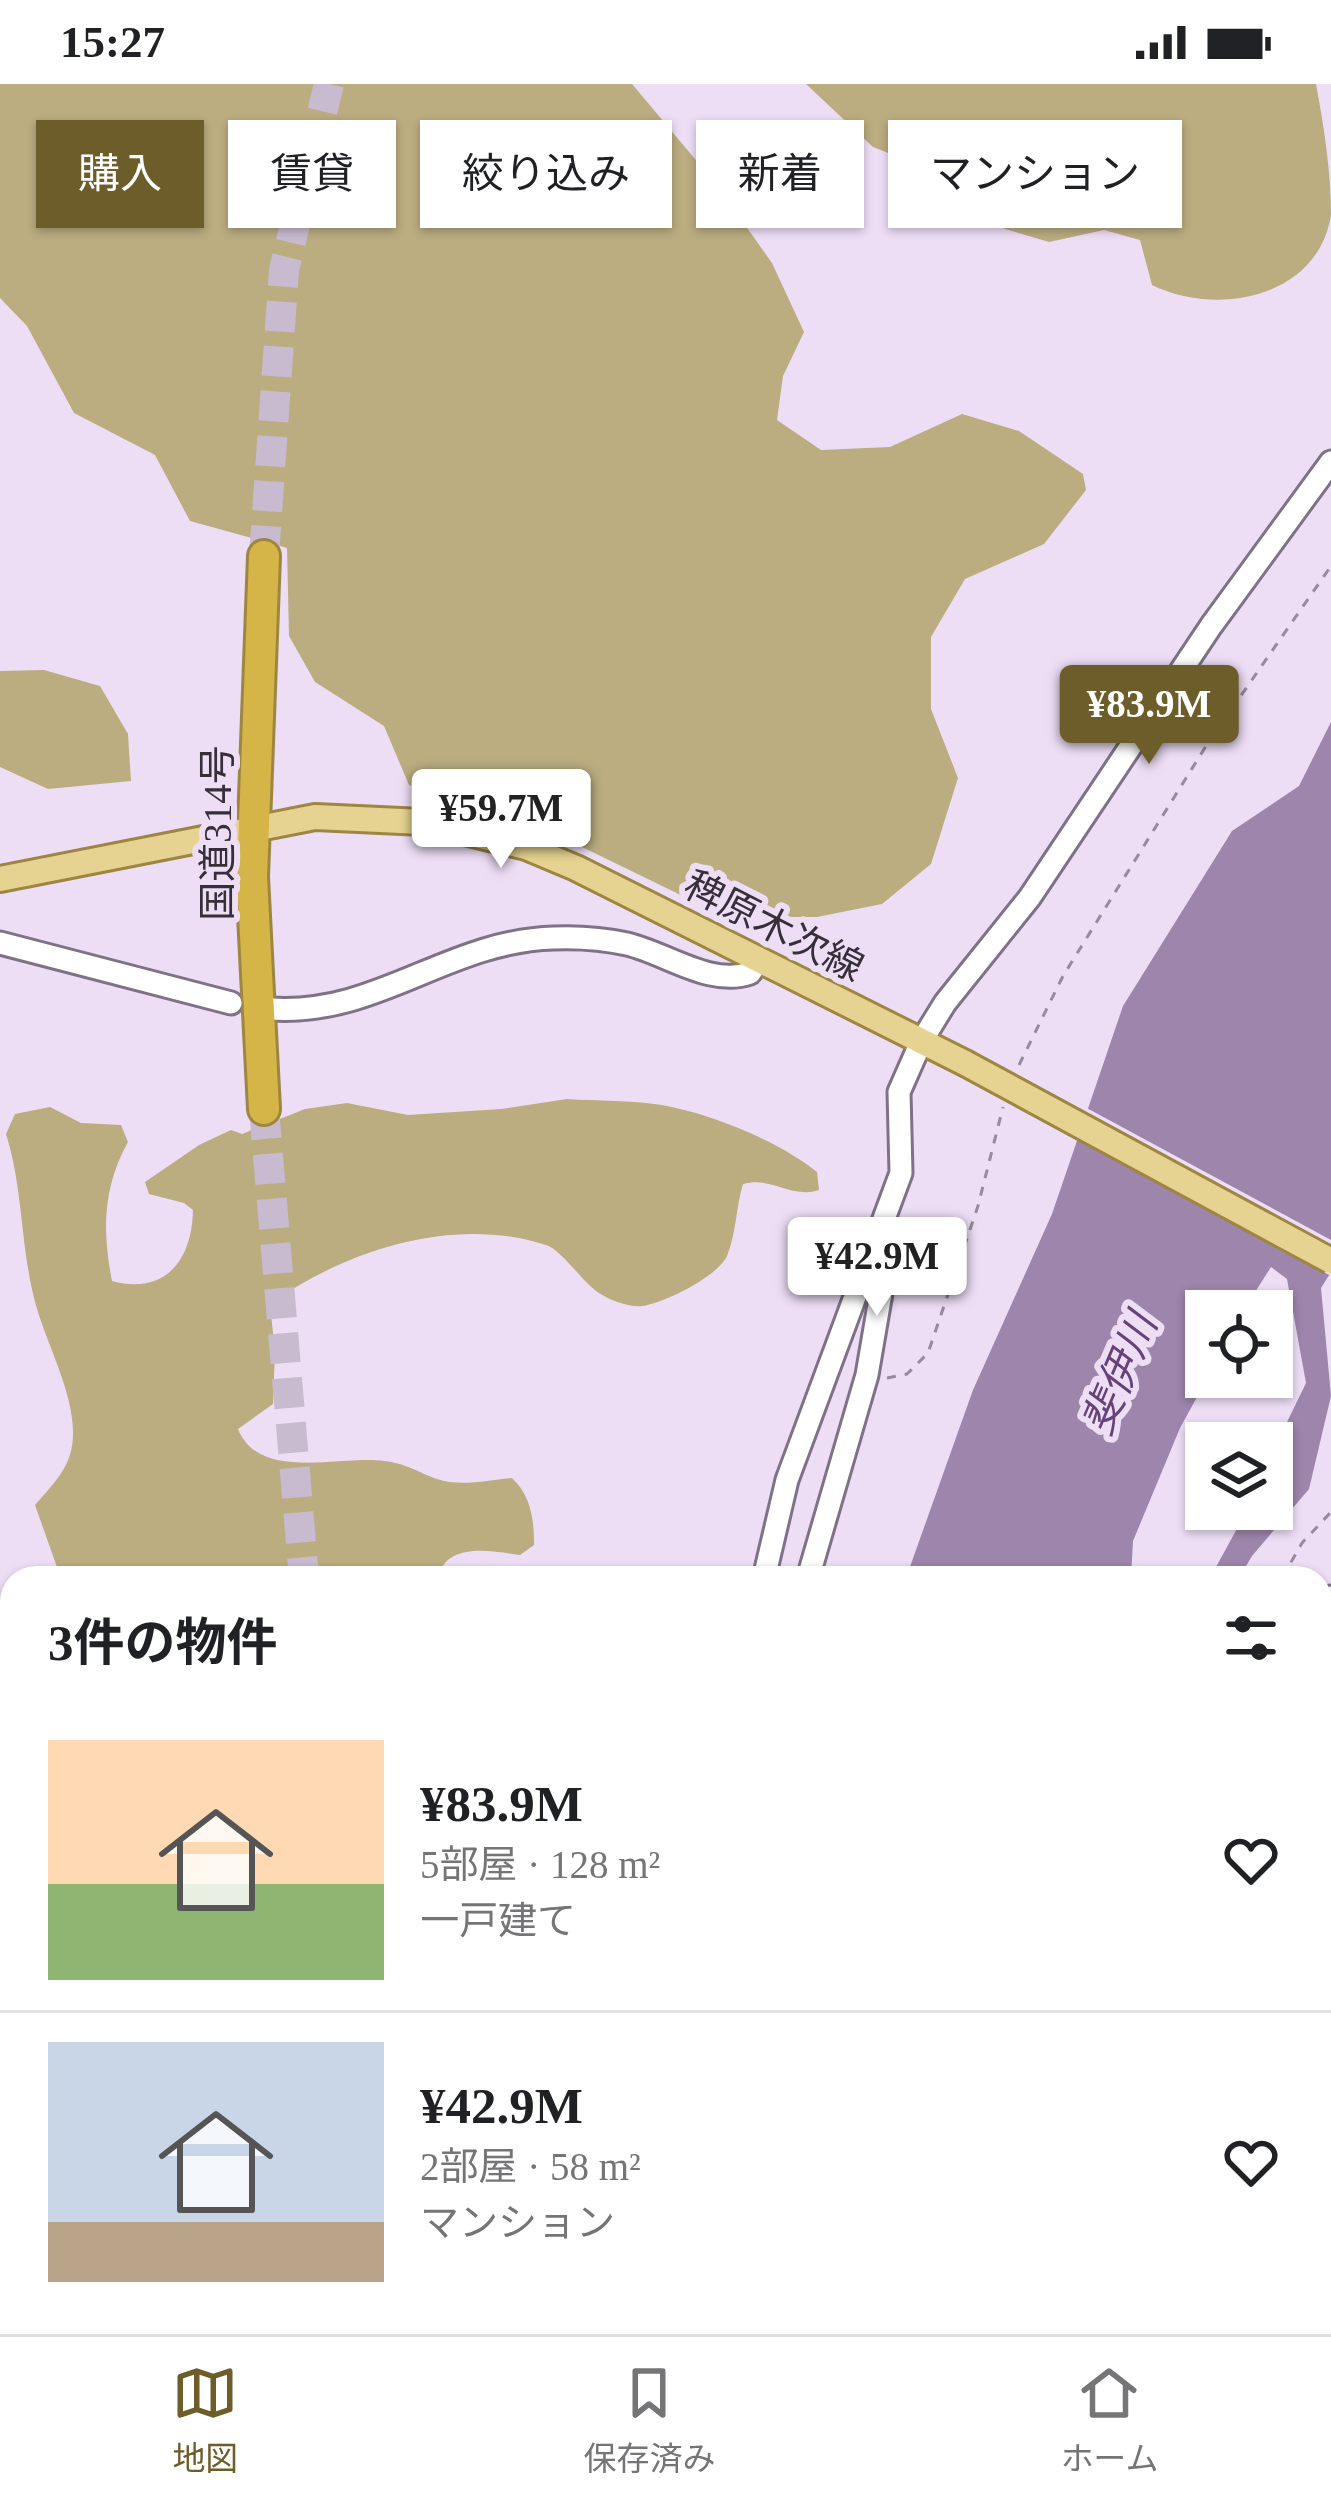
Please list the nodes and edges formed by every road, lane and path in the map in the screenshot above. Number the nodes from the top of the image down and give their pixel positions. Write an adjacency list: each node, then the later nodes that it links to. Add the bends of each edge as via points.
1 (1331, 462): 10 (street)
2 (264, 556): 4 (highway, 国道314号)
3 (1331, 566): 11 (path, via 1098,919)
4 (253, 828): 5 (main road, 稗原木次線); 7 (main road, 稗原木次線, via 380,817 480,834 576,868); 13 (highway, 国道314号)
5 (0, 878)
6 (0, 943): 8 (street)
7 (759, 959): 9 (street, via 750,973 730,977 617,942 520,940 329,1008); 10 (main road, 稗原木次線)
8 (231, 1003)
9 (272, 1009)
10 (921, 1042): 14 (street, via 899,1092 902,1159); 15 (main road, 稗原木次線, bridge)
11 (1013, 1078)
12 (1005, 1099): 16 (path, via 928,1353 899,1378)
13 (264, 1109)
14 (887, 1211): 16 (street, via 892,1224); 18 (street, via 788,1480)
15 (1331, 1262)
16 (867, 1375): 19 (street)
17 (1331, 1512): 20 (path)
18 (767, 1566)
19 (811, 1566)
20 (1289, 1566)

